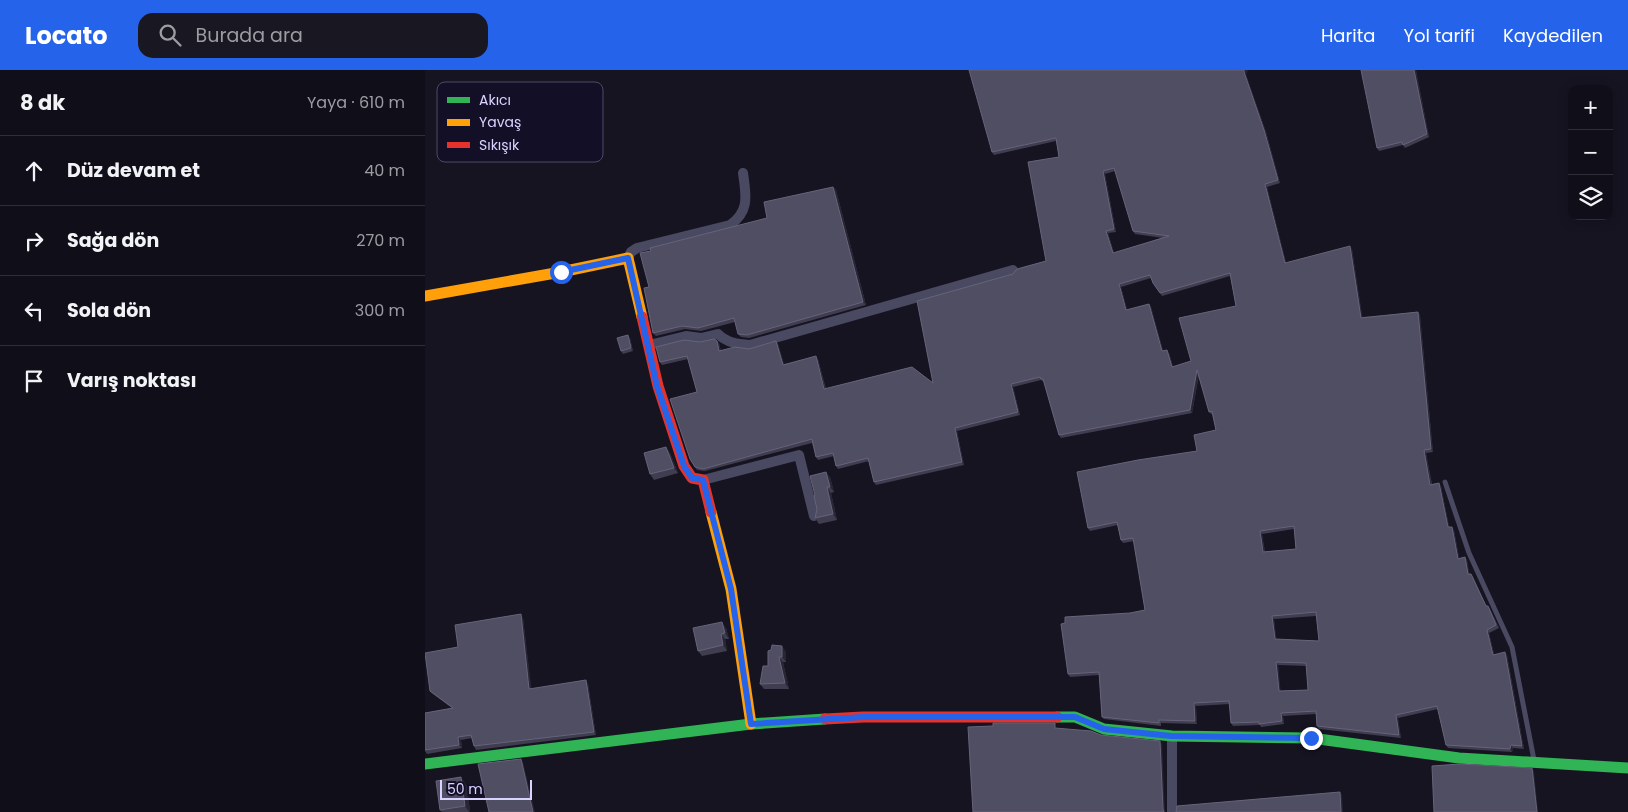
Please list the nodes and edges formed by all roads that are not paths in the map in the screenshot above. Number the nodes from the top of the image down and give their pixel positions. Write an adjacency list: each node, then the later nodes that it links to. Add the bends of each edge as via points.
1 (743, 173): 2 (street, via 744,210 730,225 637,248)
2 (628, 258): 4 (street); 5 (street)
3 (1013, 270): 5 (street, via 750,345 724,339 719,334 701,338 686,336)
4 (425, 296)
5 (649, 345): 6 (street, via 657,386 684,466 692,478)
6 (703, 480): 8 (street, via 799,455); 9 (street, via 731,589)
7 (1445, 482): 11 (lane, via 1469,553 1512,647)
8 (813, 516)
9 (751, 724): 10 (street, via 863,717 1075,717 1104,729); 12 (street)
10 (1171, 736): 11 (street, via 1311,738 1459,758); 14 (street)
11 (1535, 763): 13 (street)
12 (425, 764)
13 (1628, 768)
14 (1172, 812)

